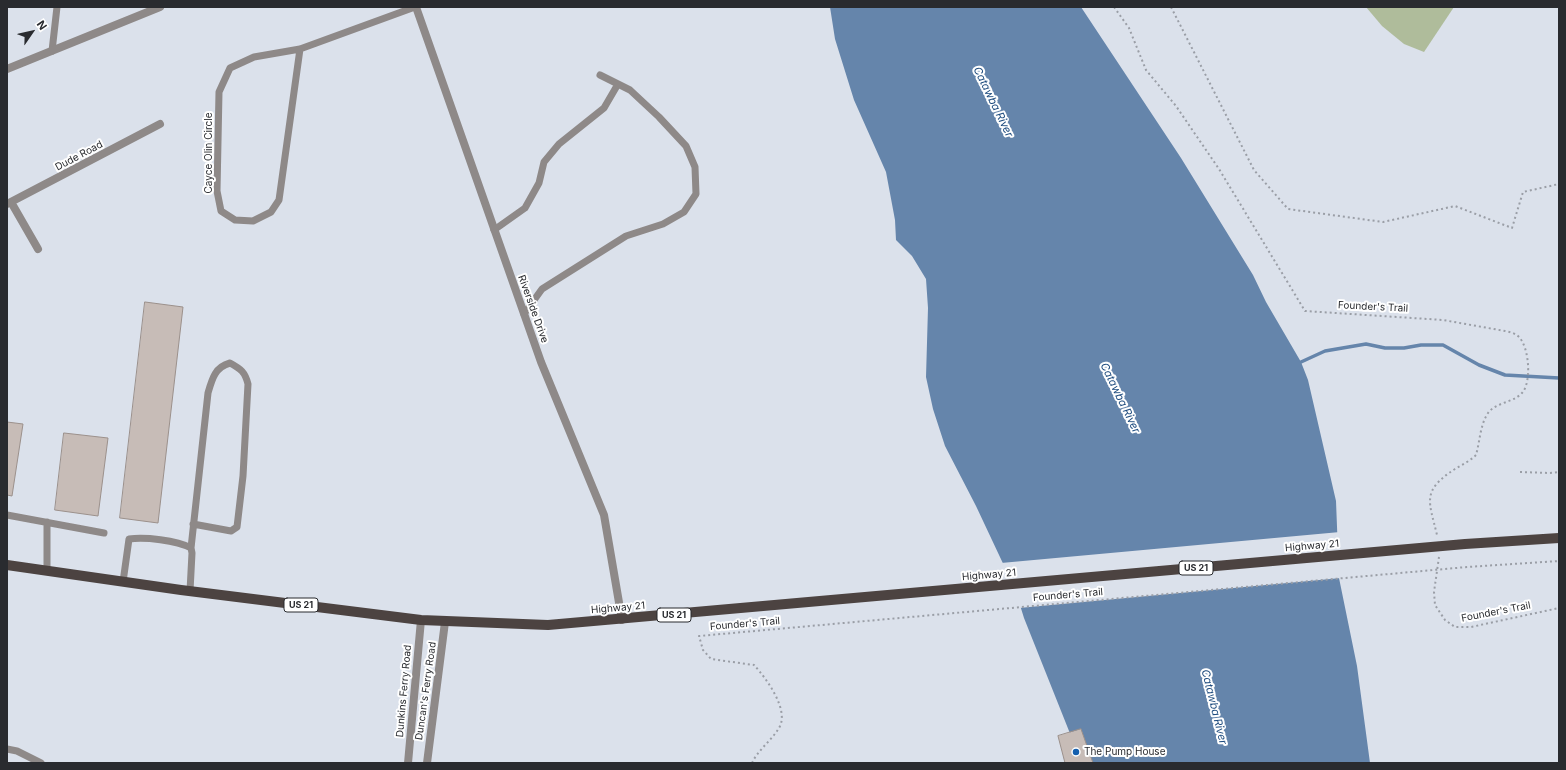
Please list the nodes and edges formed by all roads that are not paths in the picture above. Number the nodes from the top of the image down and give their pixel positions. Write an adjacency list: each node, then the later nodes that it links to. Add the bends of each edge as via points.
1 (57, 7): 5 (lane)
2 (160, 7): 5 (street)
3 (416, 7): 4 (lane, Cayce Olin Circle); 11 (street, Riverside Drive)
4 (300, 49): 4 (lane, Cayce Olin Circle, via 254,57 230,68 219,92 217,191 221,211 235,220 253,221 271,212 279,200)
5 (52, 51): 6 (street)
6 (7, 69)
7 (600, 75): 8 (lane)
8 (618, 84): 11 (lane, via 604,108 559,144 544,162 539,183 525,208); 13 (lane, via 630,90 686,146 695,167 696,194 684,212 663,224 626,236 542,289)
9 (160, 124): 10 (street, Dude Road)
10 (9, 203): 12 (street)
11 (494, 230): 13 (street, Riverside Drive)
12 (38, 249)
13 (524, 314): 25 (street, Riverside Drive, via 604,515)
14 (7, 515): 15 (lane)
15 (47, 522): 17 (lane); 21 (lane)
16 (194, 524): 16 (lane, via 208,393 212,377 221,366 230,363 245,373 248,384 243,476 237,527 231,531); 19 (lane)
17 (104, 533)
18 (1559, 538): 25 (main road, Highway 21 / US 21, via 1465,544)
19 (191, 548): 22 (lane, via 184,544 129,539); 23 (lane)
20 (7, 565): 21 (main road, US 21)
21 (47, 571): 22 (main road, US 21)
22 (123, 582): 23 (main road, US 21)
23 (190, 591): 24 (main road, US 21)
24 (421, 620): 26 (main road, Highway 21 / US 21); 29 (street, Dunkins Ferry Road)
25 (622, 620): 26 (main road, Highway 21 / US 21, via 548,625)
26 (445, 622): 30 (street, Duncan's Ferry Road)
27 (7, 749): 28 (lane)
28 (42, 763)
29 (408, 763)
30 (426, 763)

